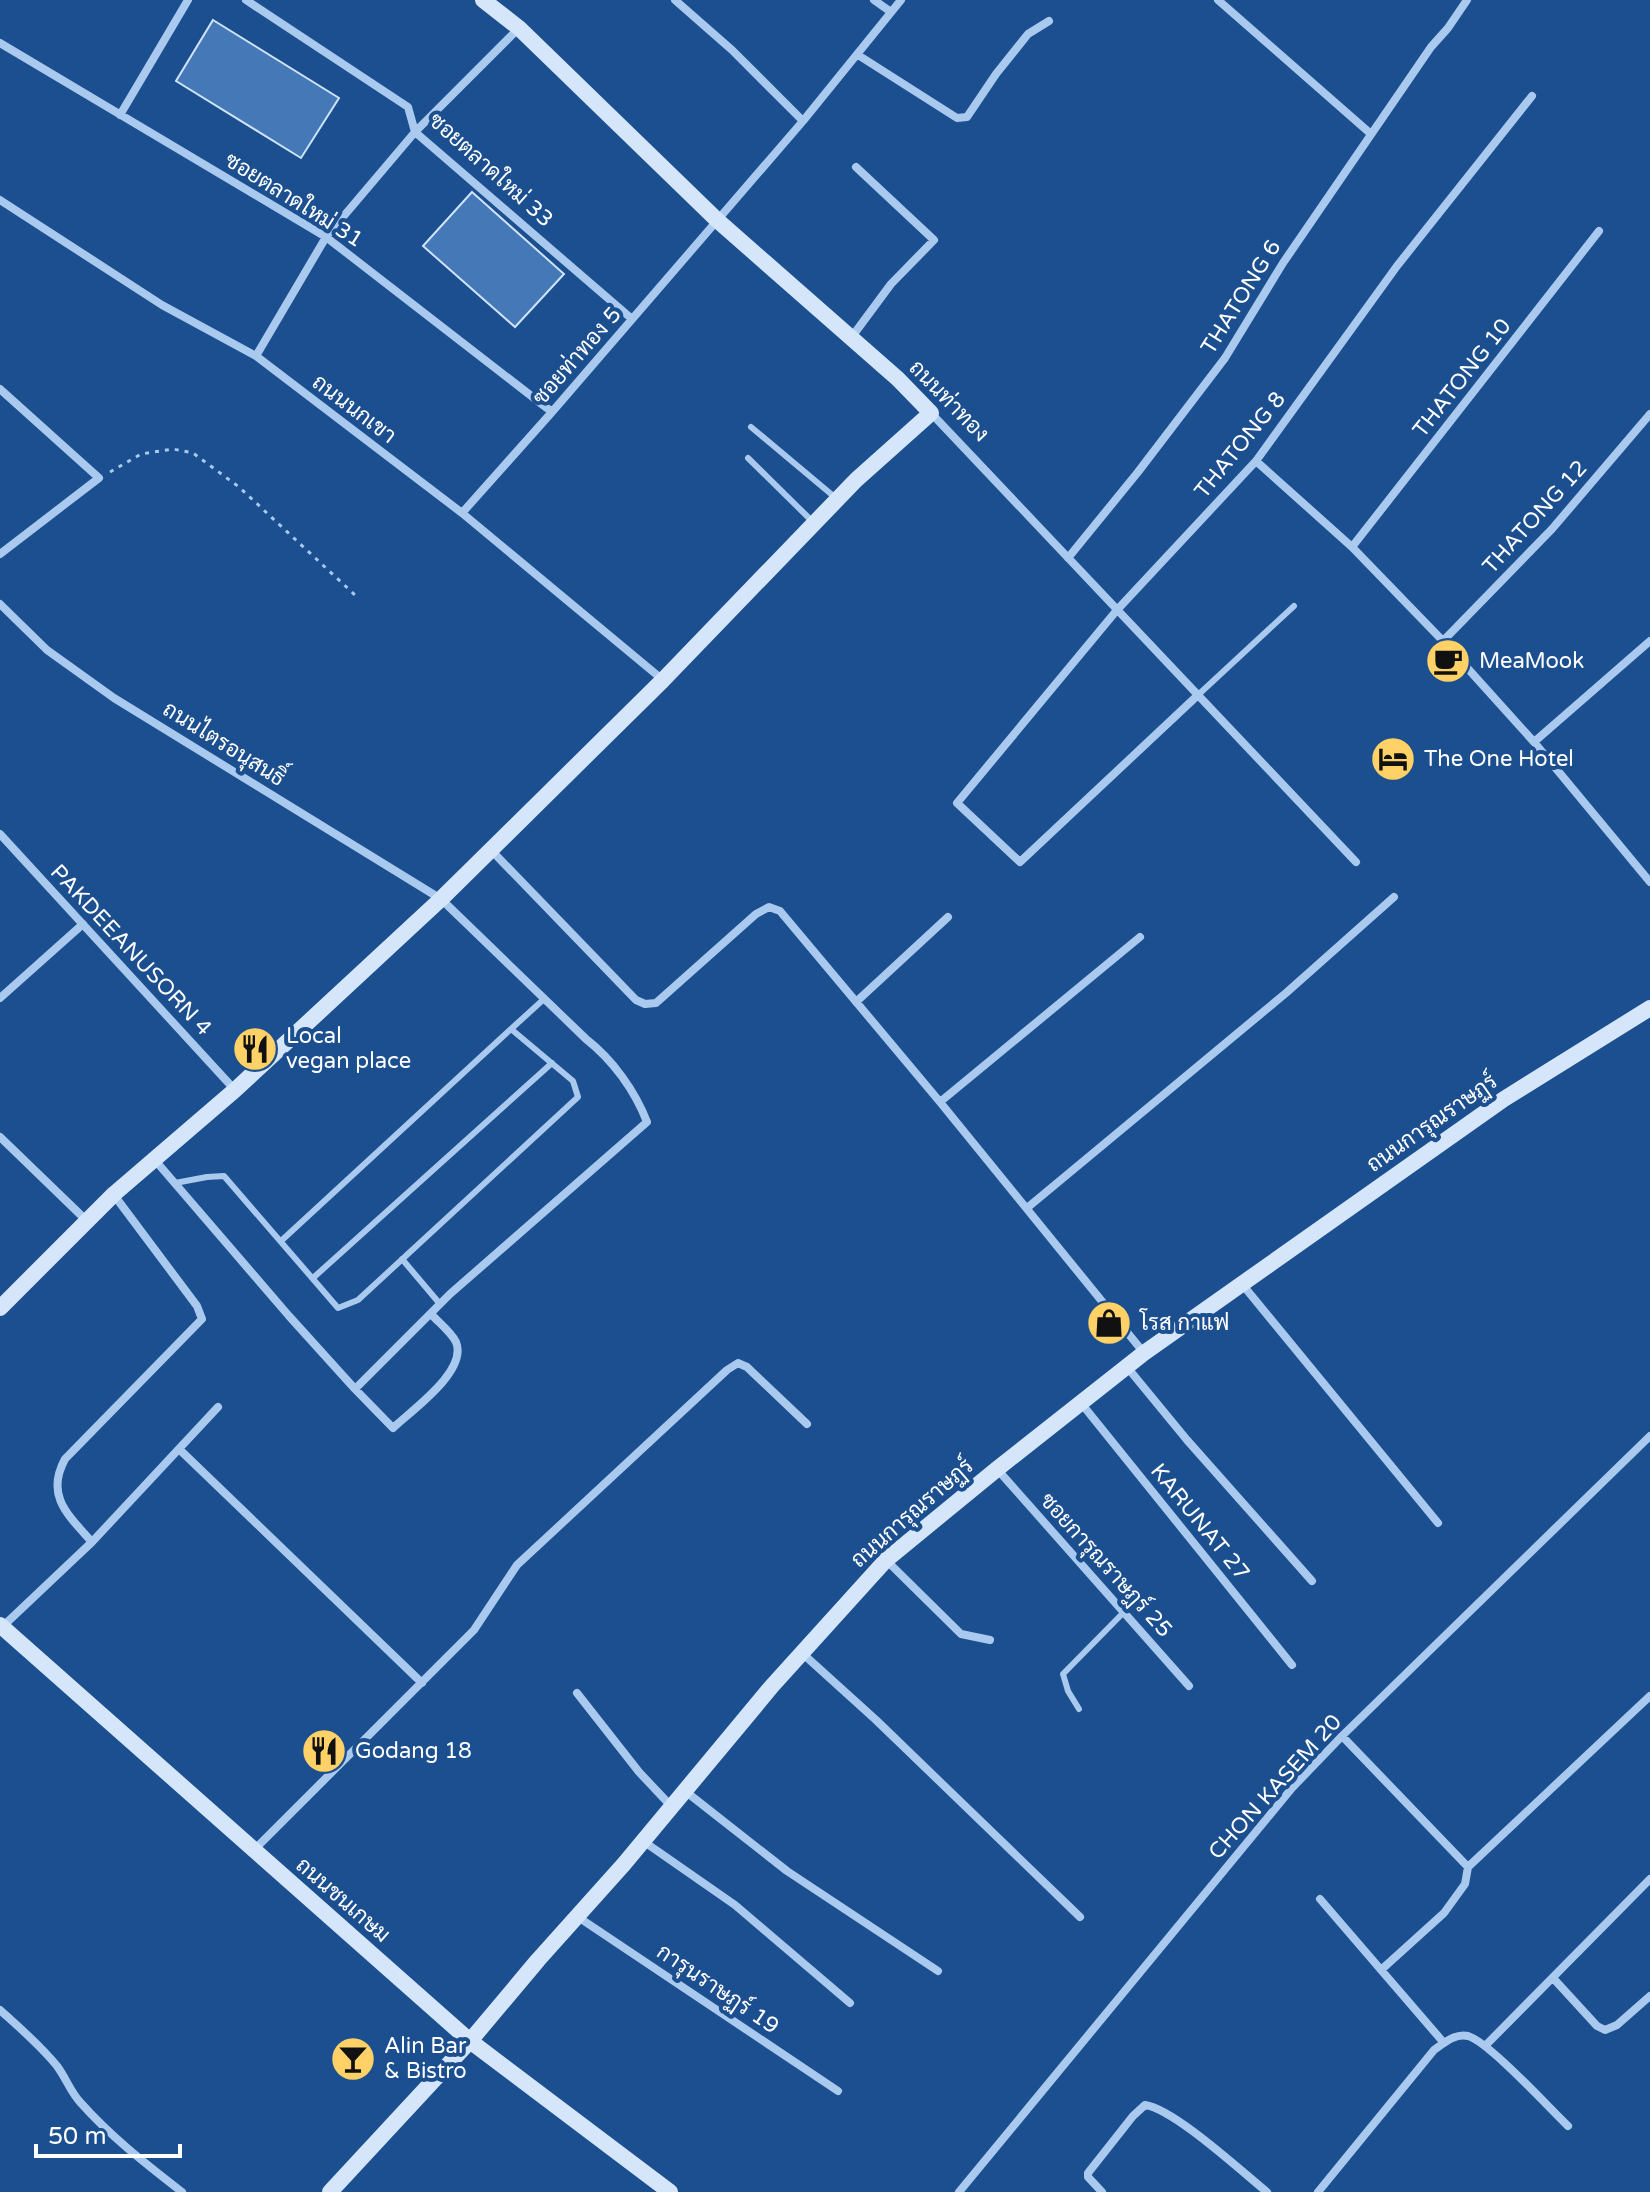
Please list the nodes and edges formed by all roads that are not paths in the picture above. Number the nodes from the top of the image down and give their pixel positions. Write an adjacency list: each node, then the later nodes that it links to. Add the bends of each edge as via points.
1 (188, 0): 15 (street)
2 (246, 0): 17 (street, ซอยตลาดใหม่ 33, via 408,107)
3 (483, 0): 11 (street, ถนนท่าทอง)
4 (675, 0): 16 (street)
5 (874, 0): 9 (street)
6 (901, 0): 9 (street, ซอยท่าทอง 5)
7 (1218, 0): 18 (street)
8 (1467, 0): 18 (street, THATONG 6)
9 (891, 12): 13 (street, ซอยท่าทอง 5)
10 (1049, 21): 13 (street, via 1028,34 967,117 957,118)
11 (519, 28): 17 (street); 21 (street, ถนนท่าทอง)
12 (0, 43): 15 (street, ซอยตลาดใหม่ 31)
13 (858, 55): 16 (street, ซอยท่าทอง 5)
14 (1532, 96): 33 (street, THATONG 8, via 1397,266)
15 (120, 115): 23 (street, ซอยตลาดใหม่ 31)
16 (803, 121): 21 (street, ซอยท่าทอง 5)
17 (415, 132): 23 (street); 24 (street, ซอยตลาดใหม่ 33)
18 (1371, 134): 39 (street, THATONG 6, via 1225,358)
19 (856, 167): 25 (street, via 934,240 891,284)
20 (0, 200): 26 (street, ถนนนกเขา, via 162,305)
21 (717, 220): 24 (street, ซอยท่าทอง 5); 25 (street, ถนนท่าทอง)
22 (1599, 231): 37 (street, THATONG 10)
23 (326, 237): 26 (street); 28 (street, ซอยตลาดใหม่ 31)
24 (632, 319): 28 (street, ซอยท่าทอง 5)
25 (851, 338): 29 (street, ถนนท่าทอง)
26 (256, 356): 35 (street, ถนนนกเขา)
27 (0, 389): 38 (street, via 99,478)
28 (552, 412): 35 (street, ซอยท่าทอง 5)
29 (931, 413): 34 (street); 39 (street, ถนนท่าทอง)
30 (1650, 414): 43 (street, THATONG 12, via 1552,529)
31 (751, 427): 34 (lane)
32 (748, 458): 36 (lane)
33 (1256, 461): 37 (street); 42 (street, THATONG 8)
34 (838, 499): 36 (street)
35 (462, 513): 45 (street, ถนนนกเขา)
36 (814, 523): 45 (street)
37 (1352, 547): 43 (street)
38 (0, 554)
39 (1068, 558): 42 (street, ถนนท่าทอง)
40 (1294, 606): 46 (lane)
41 (1, 607): 53 (street, ถนนไตรอนุสนธิ์, via 47,650 114,698)
42 (1117, 610): 46 (street, ถนนท่าทอง); 46 (street, THATONG 8, via 957,803 1020,862)
43 (1443, 641): 47 (street)
44 (1650, 641): 47 (street)
45 (663, 680): 49 (street)
46 (1198, 695): 50 (street, ถนนท่าทอง)
47 (1534, 742): 51 (street)
48 (0, 834): 55 (street, PAKDEEANUSORN 4)
49 (490, 850): 53 (street); 59 (street, via 645,1004 656,1003 769,907 780,911)
50 (1356, 862)
51 (1650, 882)
52 (1394, 897): 69 (street)
53 (441, 899): 58 (street, ถนนไตรอนุสนธิ์); 63 (street)
54 (948, 917): 59 (street)
55 (83, 924): 57 (street); 63 (street, PAKDEEANUSORN 4)
56 (1140, 937): 64 (street)
57 (0, 998)
58 (544, 999): 61 (lane); 75 (street, ถนนไตรอนุสนธิ์, via 600,1050 638,1100 647,1122)
59 (856, 1002): 64 (street)
60 (1650, 1008): 74 (street, ถนนการุณราษฏร์, via 1504,1099)
61 (511, 1029): 62 (lane); 71 (lane)
62 (552, 1063): 72 (lane, via 573,1081 578,1097); 73 (lane)
63 (235, 1090): 66 (street)
64 (940, 1102): 69 (street)
65 (0, 1137): 70 (street)
66 (154, 1159): 67 (street); 68 (street)
67 (175, 1183): 71 (lane, via 224,1176); 80 (street)
68 (114, 1194): 70 (street); 88 (street, via 202,1319 58,1472 60,1500)
69 (1027, 1208): 78 (street)
70 (87, 1221): 76 (street)
71 (281, 1241): 73 (lane)
72 (402, 1259): 73 (lane, via 358,1300 338,1308); 75 (lane)
73 (313, 1278)
74 (1242, 1284): 78 (street, ถนนการุณราษฏร์); 87 (street)
75 (440, 1304): 77 (street)
76 (0, 1308)
77 (431, 1314): 80 (street); 80 (street, via 455,1340 458,1352 453,1371 441,1384 393,1428)
78 (1144, 1353): 79 (street, ถนนการุณราษฏร์)
79 (1127, 1366): 81 (street, ถนนการุณราษฏร์); 90 (street)
80 (355, 1389)
81 (1080, 1402): 86 (street, ถนนการุณราษฏร์); 95 (street, KARUNAT 27)
82 (218, 1407): 85 (street)
83 (807, 1424): 96 (street, via 747,1367 738,1363 727,1370 517,1565 474,1630)
84 (1650, 1436): 101 (street, CHON KASEM 20)
85 (179, 1449): 88 (street); 96 (street)
86 (997, 1469): 89 (street, ถนนการุณราษฏร์); 91 (street, ซอยการุณราษฎร์ 25)
87 (1438, 1523)
88 (92, 1542): 92 (street)
89 (886, 1560): 93 (street, via 961,1634); 94 (street, ถนนการุณราษฏร์)
90 (1312, 1581)
91 (1124, 1612): 97 (street, ซอยการุณราษฎร์ 25); 100 (lane, via 1063,1674)
92 (1, 1627): 105 (street, ถนนชนเกษม)
93 (990, 1640)
94 (802, 1653): 102 (street, ถนนการุณราษฏร์); 110 (street)
95 (1292, 1665)
96 (422, 1683): 105 (street)
97 (1189, 1686)
98 (577, 1693): 103 (street)
99 (1650, 1696): 106 (street)
100 (1079, 1709)
101 (1342, 1736): 106 (street); 125 (street, CHON KASEM 20, via 1292,1788)
102 (684, 1791): 103 (street, ถนนการุณราษฏร์); 112 (street, via 787,1871)
103 (671, 1806): 104 (street, ถนนการุณราษฏร์)
104 (643, 1841): 109 (street, ถนนการุณราษฏร์); 115 (street, via 735,1905)
105 (254, 1850): 117 (street, ถนนชนเกษม)
106 (1468, 1867): 111 (street, via 1465,1884 1444,1913)
107 (1650, 1879): 113 (street)
108 (1320, 1899): 111 (street)
109 (577, 1916): 117 (street, ถนนการุณราษฏร์); 120 (street, การุนราษฏร์ 19)
110 (1080, 1917)
111 (1381, 1970): 118 (street)
112 (938, 1971)
113 (1553, 1978): 114 (street, via 1605,2030); 119 (street)
114 (1650, 1996)
115 (850, 2003)
116 (0, 2010): 122 (street, via 39,2045 81,2103 121,2144)
117 (470, 2041): 123 (street, ถนนการุณราษฏร์); 124 (street, ถนนชนเกษม)
118 (1444, 2043): 119 (street, via 1467,2036); 128 (street)
119 (1485, 2046): 121 (street)
120 (838, 2091)
121 (1568, 2126)
122 (182, 2192)
123 (330, 2192)
124 (670, 2192)
125 (959, 2192)
126 (1102, 2192): 127 (street, via 1088,2173 1145,2105 1180,2121)
127 (1267, 2192)
128 (1318, 2192)

